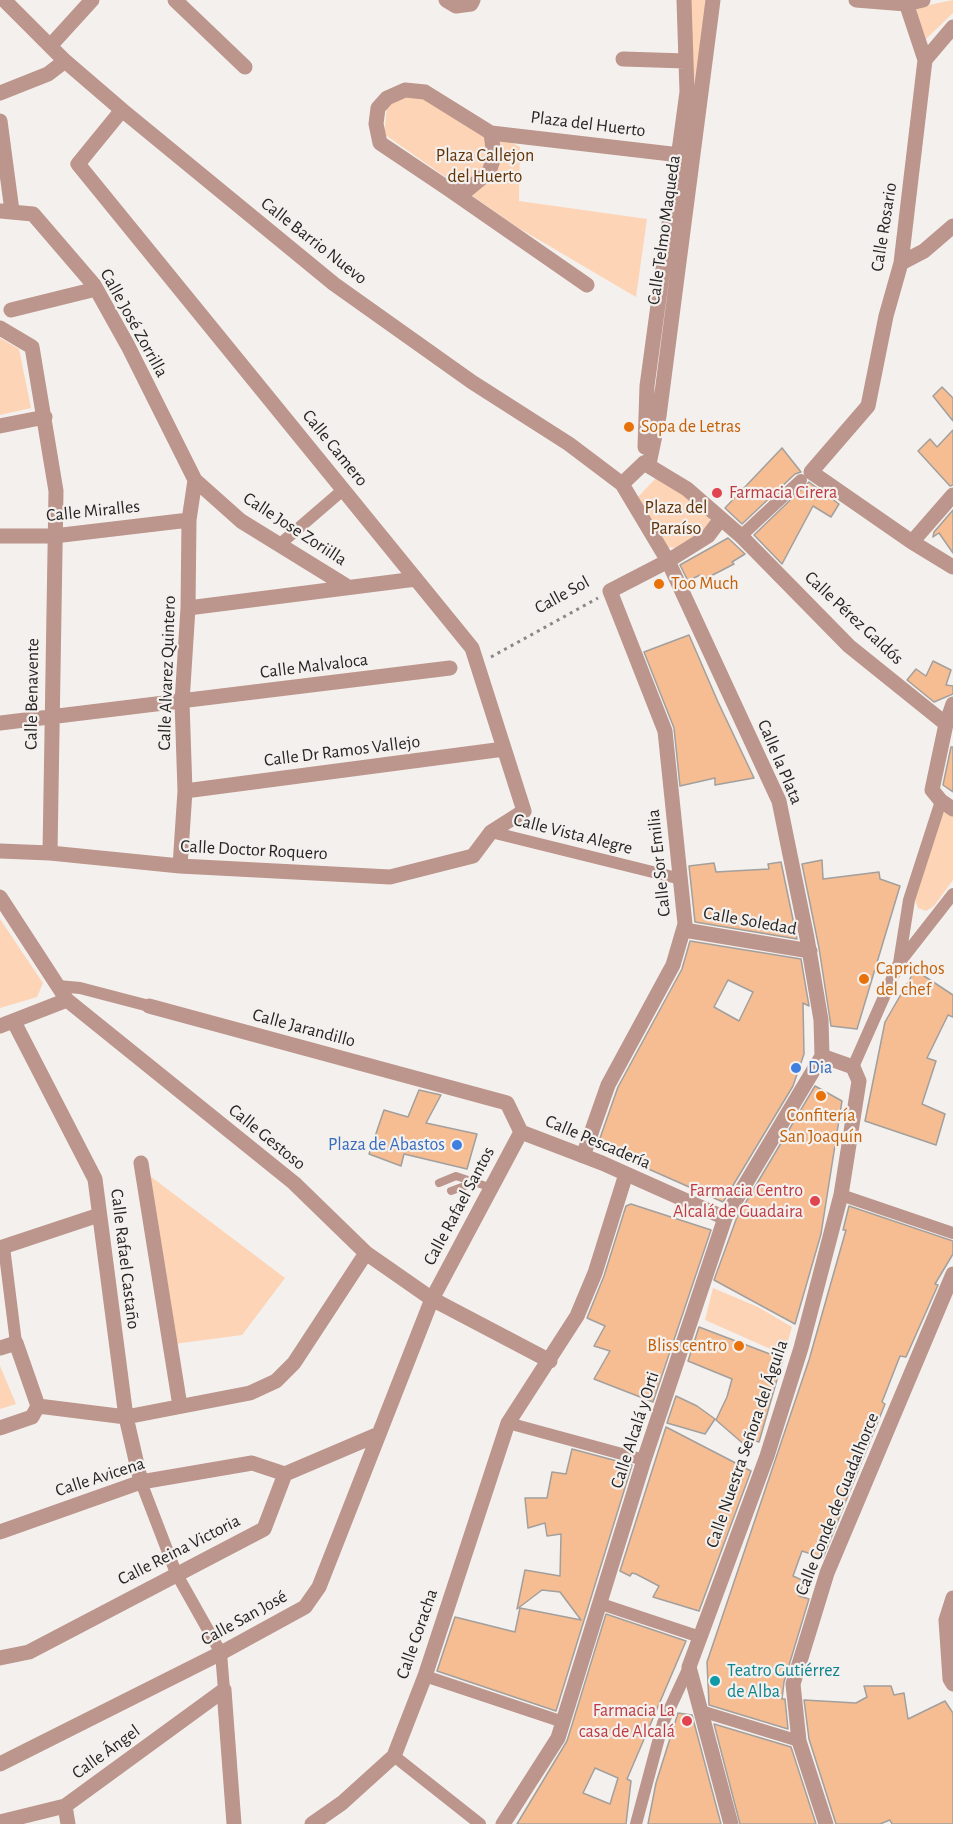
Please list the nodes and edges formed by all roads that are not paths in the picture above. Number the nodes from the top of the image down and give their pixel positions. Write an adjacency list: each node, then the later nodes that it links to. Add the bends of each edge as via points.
1 (4, 0): 12 (street, Calle Barrio Nuevo)
2 (92, 0): 12 (street)
3 (175, 0): 17 (street)
4 (446, 0): 9 (street, via 456,6)
5 (684, 0): 16 (street, Calle Telmo Maqueda)
6 (713, 0): 33 (street, Calle Telmo Maqueda, via 659,416)
7 (856, 0): 10 (street)
8 (923, 0): 10 (street)
9 (472, 2)
10 (906, 2): 14 (street, Calle Rosario)
11 (953, 27): 14 (street)
12 (51, 45): 15 (street, Calle Barrio Nuevo)
13 (623, 59): 16 (street)
14 (925, 60): 26 (street, Calle Rosario)
15 (65, 61): 18 (street, via 48,74); 19 (street, Calle Barrio Nuevo)
16 (686, 61): 22 (street, Calle Telmo Maqueda)
17 (245, 67)
18 (0, 93)
19 (122, 110): 36 (street, Calle Barrio Nuevo, via 334,284); 37 (street, Calle Camero, via 78,164)
20 (0, 121): 24 (street)
21 (491, 132): 22 (street, Plaza del Huerto); 23 (street, via 494,157 489,172 466,191); 23 (street, Plaza del Huerto, via 425,92 405,90 387,98 378,108 380,143)
22 (680, 155): 33 (street, Calle Telmo Maqueda, via 647,386)
23 (450, 190): 27 (street, Plaza del Huerto)
24 (6, 211): 28 (street, Calle José Zorrilla, via 33,214)
25 (953, 226): 26 (street, via 924,251)
26 (901, 263): 34 (street, Calle Rosario, via 868,406)
27 (587, 285)
28 (96, 288): 29 (street); 35 (street, Calle José Zorrilla)
29 (11, 310)
30 (0, 328): 31 (street, Calle Benavente, via 32,347)
31 (45, 417): 32 (street); 42 (street, Calle Benavente, via 56,491)
32 (0, 426)
33 (647, 464): 36 (street); 40 (street, via 687,489)
34 (806, 476): 43 (street, Calle Rosario); 44 (street)
35 (195, 480): 39 (street, Calle Alvarez Quintero); 45 (street, Calle Jose Zoriilla, via 241,521)
36 (622, 484): 46 (street)
37 (344, 489): 45 (street); 48 (street, Calle Camero)
38 (953, 495): 44 (street)
39 (189, 520): 42 (street, Calle Miralles); 51 (street, Calle Alvarez Quintero)
40 (720, 520): 43 (street, Calle Pérez Galdós); 46 (street, via 708,536)
41 (0, 536): 42 (street, Calle Miralles)
42 (54, 536): 55 (street, Calle Benavente)
43 (741, 536): 57 (street, Calle Pérez Galdós, via 849,646)
44 (912, 542): 47 (street)
45 (279, 545): 49 (street, Calle Jose Zoriilla)
46 (668, 561): 50 (street, Calle Sol); 69 (street, Calle la Plata, via 778,801)
47 (953, 567)
48 (416, 579): 49 (street); 58 (street, Calle Camero, via 472,648)
49 (348, 586): 51 (street)
50 (610, 591): 65 (street, Calle Sor Emilia, via 665,732)
51 (188, 608): 53 (street, Calle Alvarez Quintero)
52 (450, 668): 53 (street, Calle Malvaloca)
53 (182, 702): 55 (street, Calle Malvaloca); 59 (street, Calle Alvarez Quintero)
54 (953, 704): 57 (street)
55 (51, 715): 56 (street, Calle Malvaloca); 63 (street, Calle Benavente)
56 (0, 723)
57 (946, 724): 60 (street, via 932,790)
58 (504, 749): 59 (street, Calle Dr Ramos Vallejo); 61 (street, Calle Camero, via 525,812)
59 (185, 791): 64 (street, Calle Alvarez Quintero)
60 (947, 805): 70 (street, via 909,900)
61 (491, 832): 64 (street, Calle Doctor Roquero, via 473,855 390,878); 65 (street, Calle Vista Alegre)
62 (0, 851): 63 (street, Calle Doctor Roquero)
63 (50, 853): 64 (street, Calle Doctor Roquero)
64 (180, 866)
65 (681, 879): 68 (street, Calle Sor Emilia)
66 (953, 894): 70 (street)
67 (0, 897): 71 (street, Calle Gestoso)
68 (684, 930): 69 (street, Calle Soledad); 78 (street, Calle Sor Emilia, via 673,965 608,1085)
69 (810, 951): 75 (street, Calle la Plata)
70 (899, 963): 76 (street)
71 (58, 986): 72 (street, Calle Gestoso); 73 (street, Calle Jarandillo)
72 (67, 1000): 74 (street); 90 (street, Calle Gestoso, via 294,1184)
73 (149, 1006): 77 (street, Calle Jarandillo, via 507,1103)
74 (7, 1024): 86 (street, Calle Rafael Castaño, via 95,1179)
75 (822, 1056): 76 (street); 87 (street, Calle Alcalá y Orti)
76 (853, 1067): 85 (street, Calle Nuestra Señora del Águila, via 859,1081)
77 (521, 1132): 78 (street, Calle Pescadería); 83 (street, Calle Rafael Santos)
78 (583, 1156): 80 (street, Calle Pescadería)
79 (141, 1163): 97 (street)
80 (626, 1174): 87 (street, Calle Pescadería); 95 (street, Calle Coracha, via 596,1273 578,1316)
81 (439, 1183): 82 (lane, via 456,1176)
82 (473, 1183): 83 (lane); 84 (lane)
83 (492, 1188): 92 (street, Calle Rafael Santos)
84 (451, 1191)
85 (842, 1195): 88 (street); 109 (street, Calle Nuestra Señora del Águila, via 767,1456)
86 (99, 1215): 89 (street); 98 (street, Calle Rafael Castaño)
87 (725, 1218): 102 (street, Calle Alcalá y Orti)
88 (953, 1233)
89 (2, 1248): 93 (street)
90 (366, 1253): 92 (street, Calle Gestoso); 97 (street, via 294,1363 276,1381 250,1393)
91 (953, 1274): 118 (street, Calle Conde de Guadalhorce, via 827,1573 793,1684)
92 (432, 1299): 95 (street, Calle Gestoso); 101 (street, Calle San José)
93 (16, 1343): 94 (street); 96 (street)
94 (0, 1348)
95 (550, 1361): 99 (street, Calle Coracha)
96 (38, 1406): 98 (street); 100 (street, via 32,1417)
97 (180, 1406): 98 (street)
98 (126, 1417): 104 (street, Calle Rafael Castaño)
99 (508, 1423): 102 (street); 113 (street, Calle Coracha)
100 (0, 1428)
101 (379, 1434): 103 (street); 110 (street, Calle San José, via 319,1587 305,1607)
102 (644, 1460): 108 (street, Calle Alcalá y Orti)
103 (285, 1474): 104 (street, Calle Avicena, via 252,1463); 106 (street, Calle Reina Victoria, via 264,1529)
104 (141, 1482): 105 (street, Calle Avicena); 106 (street)
105 (0, 1532)
106 (176, 1573): 110 (street); 111 (street, Calle Reina Victoria, via 29,1652)
107 (953, 1598): 114 (street, via 946,1620)
108 (601, 1604): 109 (street); 117 (street, Calle Alcalá y Orti)
109 (700, 1637): 112 (street, Calle Nuestra Señora del Águila)
110 (221, 1653): 115 (street); 120 (street, Calle San José)
111 (0, 1658)
112 (689, 1667): 116 (street); 128 (street, Calle Nuestra Señora del Águila, via 663,1723)
113 (424, 1676): 117 (street); 119 (street, Calle Coracha)
114 (953, 1684)
115 (224, 1690): 121 (street, Calle Ángel); 124 (street)
116 (701, 1711): 118 (street); 129 (street)
117 (563, 1722): 127 (street, Calle Alcalá y Orti, via 558,1738)
118 (799, 1740): 130 (street, Calle Conde de Guadalhorce)
119 (394, 1755): 125 (street, Calle Coracha, via 342,1803); 126 (street)
120 (0, 1764)
121 (65, 1806): 122 (street, Calle Ángel); 123 (street)
122 (0, 1822)
123 (68, 1824)
124 (234, 1824)
125 (312, 1824)
126 (480, 1824)
127 (503, 1824)
128 (636, 1824)
129 (731, 1824)
130 (826, 1824)

